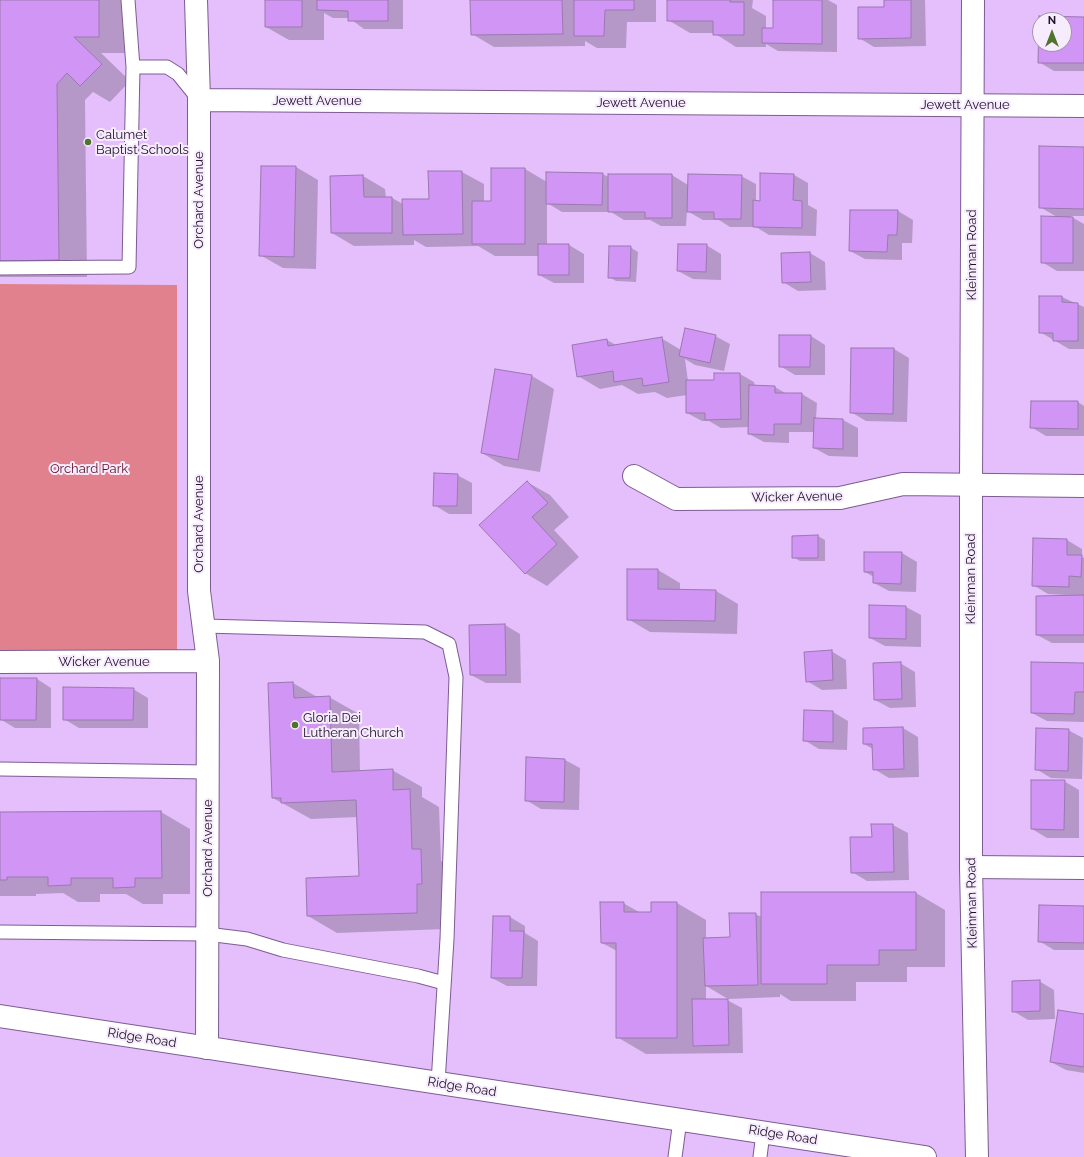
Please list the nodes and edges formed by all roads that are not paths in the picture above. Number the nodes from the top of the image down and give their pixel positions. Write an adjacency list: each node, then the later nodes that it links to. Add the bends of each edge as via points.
1 (128, 0): 4 (lane)
2 (196, 0): 5 (street, Orchard Avenue)
3 (973, 0): 6 (street, Kleinman Road)
4 (133, 67): 5 (lane, via 167,67 178,74); 8 (lane, via 129,268)
5 (199, 100): 6 (street, Jewett Avenue); 12 (street, Orchard Avenue, via 199,592)
6 (973, 105): 7 (street, Jewett Avenue); 10 (street, Kleinman Road)
7 (1084, 106)
8 (0, 268)
9 (634, 476): 10 (street, Wicker Avenue, via 676,499 840,498 902,484)
10 (971, 485): 11 (street, Wicker Avenue); 17 (street, Kleinman Road)
11 (1084, 486)
12 (204, 626): 13 (street, Orchard Avenue); 21 (lane, via 425,632 449,644 456,677)
13 (208, 661): 14 (street, Wicker Avenue); 16 (street, Orchard Avenue)
14 (0, 662)
15 (0, 770): 16 (lane)
16 (208, 772): 20 (street, Orchard Avenue)
17 (971, 867): 18 (street); 30 (street, Kleinman Road)
18 (1084, 868)
19 (0, 932): 20 (lane)
20 (207, 934): 21 (lane, via 247,939 283,950); 23 (street, Orchard Avenue)
21 (444, 983): 24 (lane)
22 (0, 1016): 23 (street, Ridge Road)
23 (207, 1048): 24 (street, Ridge Road)
24 (438, 1083): 25 (street, Ridge Road)
25 (680, 1120): 26 (street, Ridge Road); 27 (lane)
26 (763, 1132): 28 (lane); 29 (street, Ridge Road)
27 (675, 1157)
28 (760, 1157)
29 (925, 1157)
30 (976, 1157)

